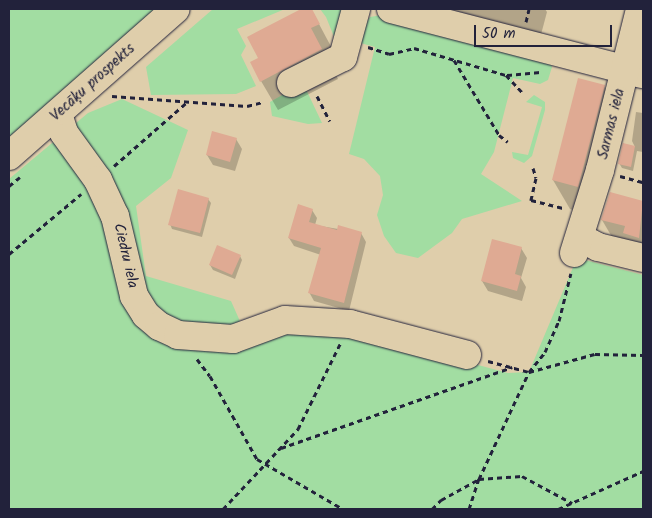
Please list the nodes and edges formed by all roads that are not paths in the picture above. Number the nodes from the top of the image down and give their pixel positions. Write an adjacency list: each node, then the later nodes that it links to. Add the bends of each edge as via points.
1 (176, 9): 7 (street, Vecāķu prospekts)
2 (356, 9): 6 (street, via 344,57)
3 (391, 9): 5 (street)
4 (640, 9): 5 (street, Sarmas iela)
5 (635, 71): 9 (street, Sarmas iela, via 581,235 598,247)
6 (299, 80)
7 (58, 114): 8 (street, Vecāķu prospekts); 10 (street, Ciedru iela, via 64,134 98,180 116,216 134,296 146,315 159,326 178,335 233,339 285,320 350,324)
8 (9, 156)
9 (643, 258)
10 (467, 355)

